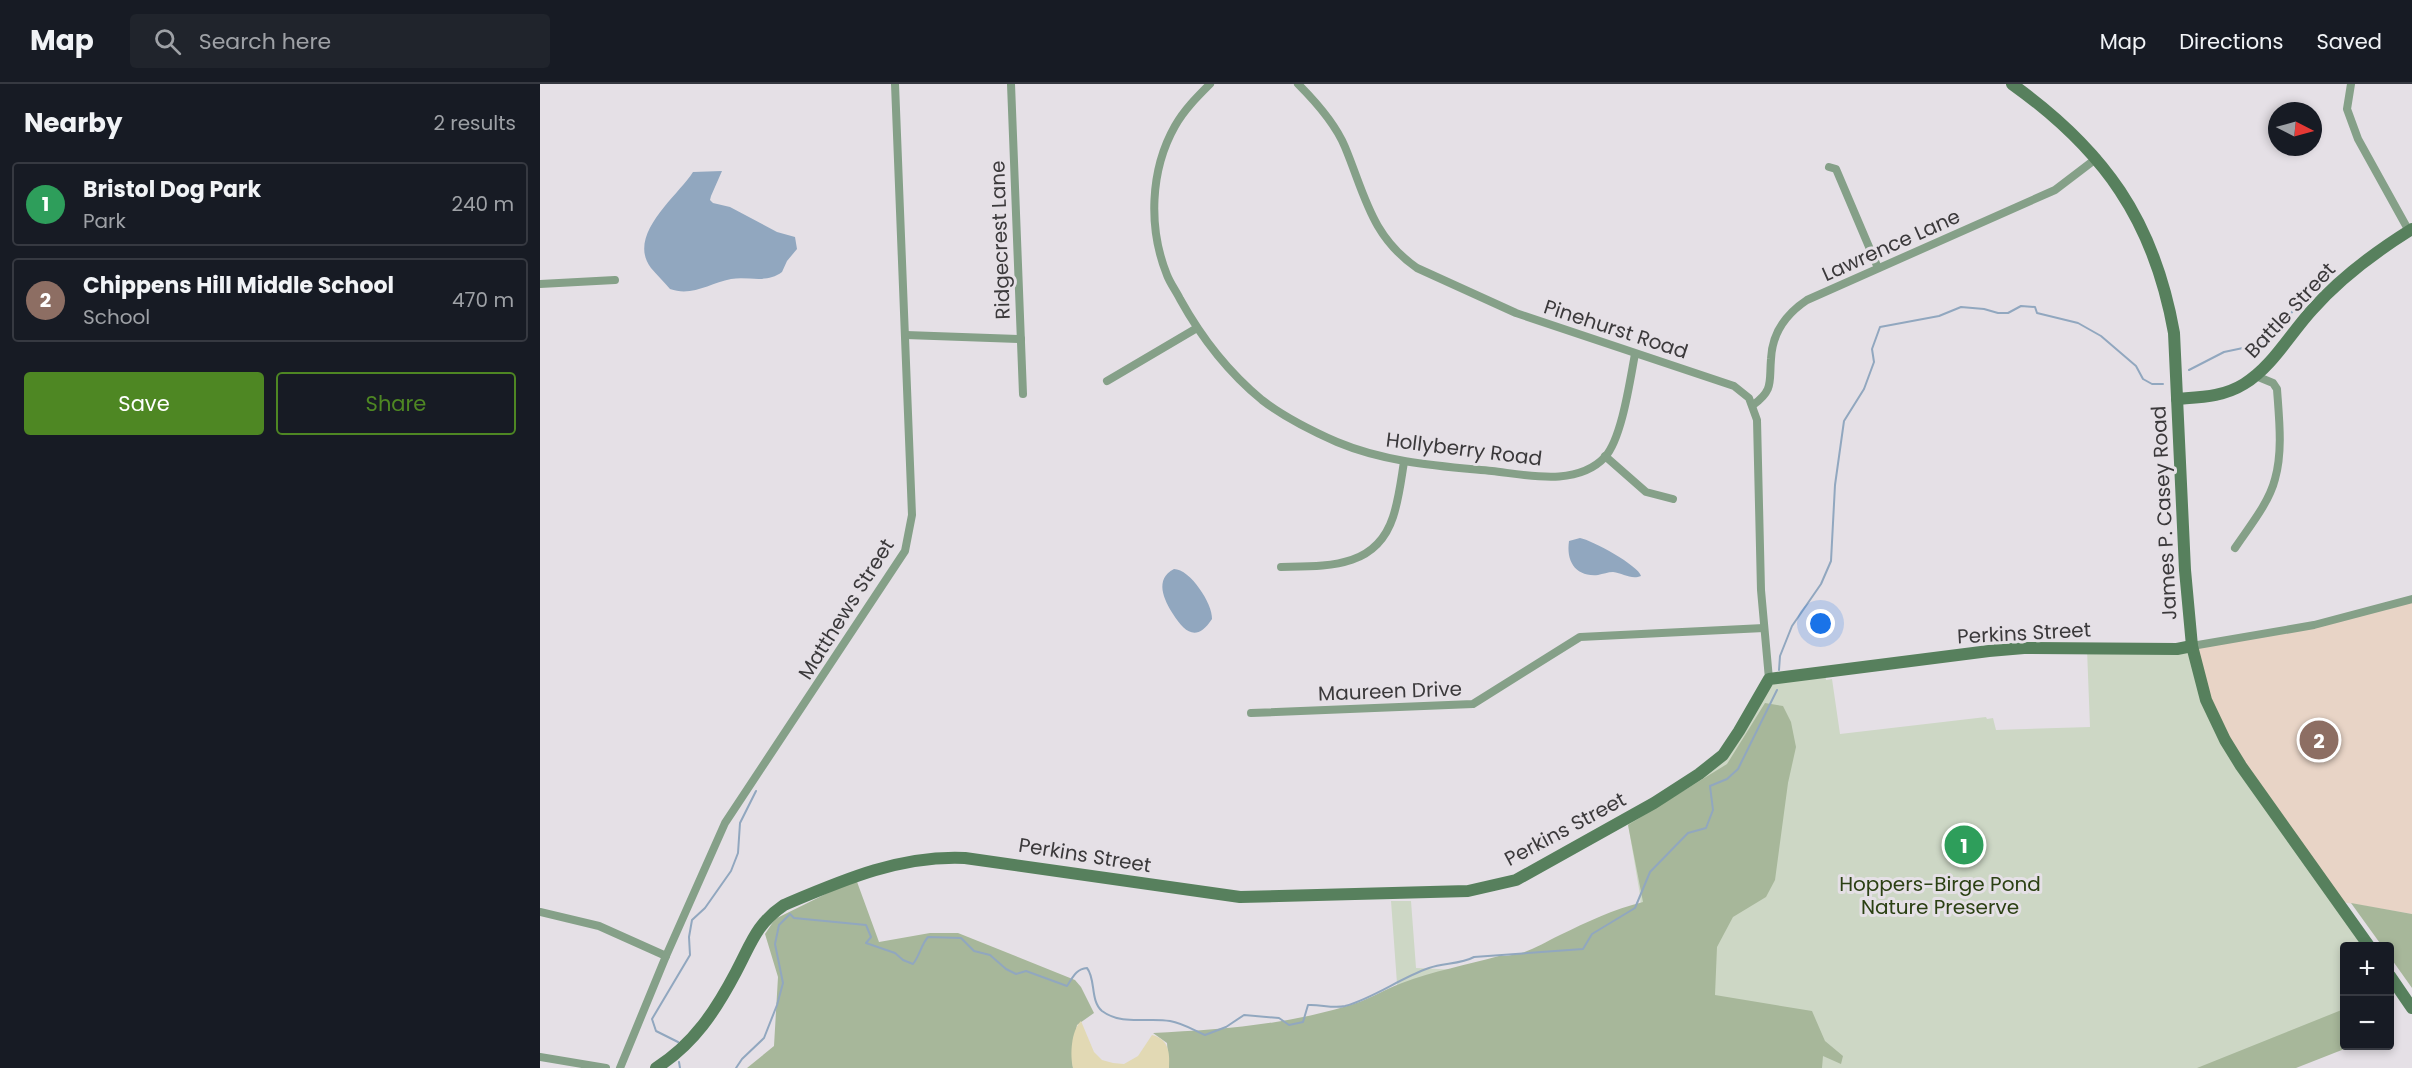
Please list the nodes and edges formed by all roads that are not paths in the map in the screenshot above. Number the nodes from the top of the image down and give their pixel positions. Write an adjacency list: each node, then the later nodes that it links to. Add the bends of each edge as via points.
1 (895, 84): 14 (street, Matthews Street)
2 (1011, 84): 15 (street, Ridgecrest Lane)
3 (1210, 84): 13 (street, Hollyberry Road, via 1175,126 1163,153 1154,204 1155,227 1167,275)
4 (1298, 84): 16 (street, Pinehurst Road, via 1345,146 1370,214 1402,258 1435,278 1516,313)
5 (2012, 84): 7 (street, James P. Casey Road, via 2045,108)
6 (2351, 84): 9 (street, via 2347,109 2358,139)
7 (2097, 158): 10 (street, Lawrence Lane, via 2055,190); 20 (street, James P. Casey Road, via 2130,205 2157,263 2174,333)
8 (1829, 167): 10 (street, via 1836,169)
9 (2410, 230): 17 (street, Battle Street, via 2342,279)
10 (1878, 268): 21 (street, Lawrence Lane, via 1807,300 1788,316 1774,342 1770,385 1764,397)
11 (615, 280): 12 (street)
12 (540, 284)
13 (1197, 328): 18 (street); 23 (street, Hollyberry Road, via 1226,365 1272,406 1337,442)
14 (906, 335): 15 (street); 34 (street, Matthews Street, via 912,515 905,551 725,823)
15 (1021, 339): 19 (street, Ridgecrest Lane)
16 (1635, 354): 21 (street, Pinehurst Road, via 1734,386); 22 (street, via 1622,421)
17 (2256, 376): 20 (street, Battle Street, via 2225,393); 25 (street, Battle Street, via 2277,389 2279,454 2272,487)
18 (1107, 381)
19 (1023, 394)
20 (2177, 399): 29 (street, James P. Casey Road)
21 (1753, 405): 28 (street, via 1758,429)
22 (1605, 456): 23 (street, Hollyberry Road, via 1590,468 1571,475 1545,477); 24 (street, via 1646,492)
23 (1404, 462): 26 (street, via 1393,518 1376,549 1348,563)
24 (1673, 499)
25 (2235, 548)
26 (1281, 567)
27 (2412, 599): 29 (street, Perkins Street, via 2314,625)
28 (1764, 628): 30 (street); 31 (street, Maureen Drive, via 1580,637 1473,704)
29 (2192, 646): 30 (street, Perkins Street, via 2024,648); 33 (street, James P. Casey Road, via 2206,700 2225,740)
30 (1769, 680): 40 (street, Perkins Street, via 1723,755 1699,774 1516,880 1468,891 1240,897 948,857 868,871 770,914 760,925 705,1024 680,1052)
31 (1251, 713)
32 (540, 912): 34 (street, via 593,924)
33 (2366, 942)
34 (666, 956): 39 (street, Matthews Street)
35 (2394, 982): 36 (street)
36 (2412, 1008)
37 (540, 1057): 38 (street)
38 (606, 1068)
39 (620, 1068)
40 (656, 1068)

